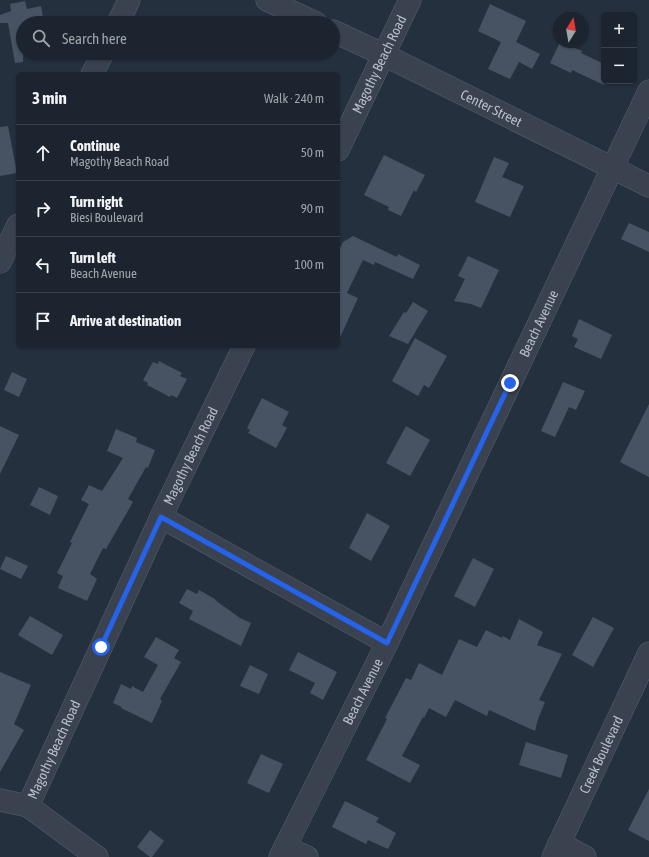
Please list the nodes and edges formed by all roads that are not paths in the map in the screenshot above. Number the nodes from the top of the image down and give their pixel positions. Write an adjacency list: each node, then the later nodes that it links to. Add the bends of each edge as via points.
1 (129, 0): 4 (street)
2 (267, 0): 5 (street)
3 (410, 0): 7 (street, Magothy Beach Road)
4 (121, 16)
5 (301, 16)
6 (340, 34): 7 (street, Center Street)
7 (384, 54): 11 (street, Magothy Beach Road); 12 (street, Center Street)
8 (99, 60): 9 (street)
9 (93, 72)
10 (649, 91): 12 (street, Beach Avenue)
11 (340, 146)
12 (613, 167): 13 (street, Center Street); 18 (street, Beach Avenue)
13 (649, 186)
14 (16, 229): 15 (street)
15 (0, 262)
16 (243, 348): 17 (street, Magothy Beach Road)
17 (161, 517): 18 (street); 21 (street, Magothy Beach Road)
18 (387, 643): 23 (street, Beach Avenue)
19 (649, 653): 22 (street, Creek Boulevard)
20 (0, 800): 21 (street)
21 (28, 806): 24 (street)
22 (556, 850): 26 (street)
23 (283, 852): 25 (street)
24 (97, 857)
25 (307, 857)
26 (585, 857)

